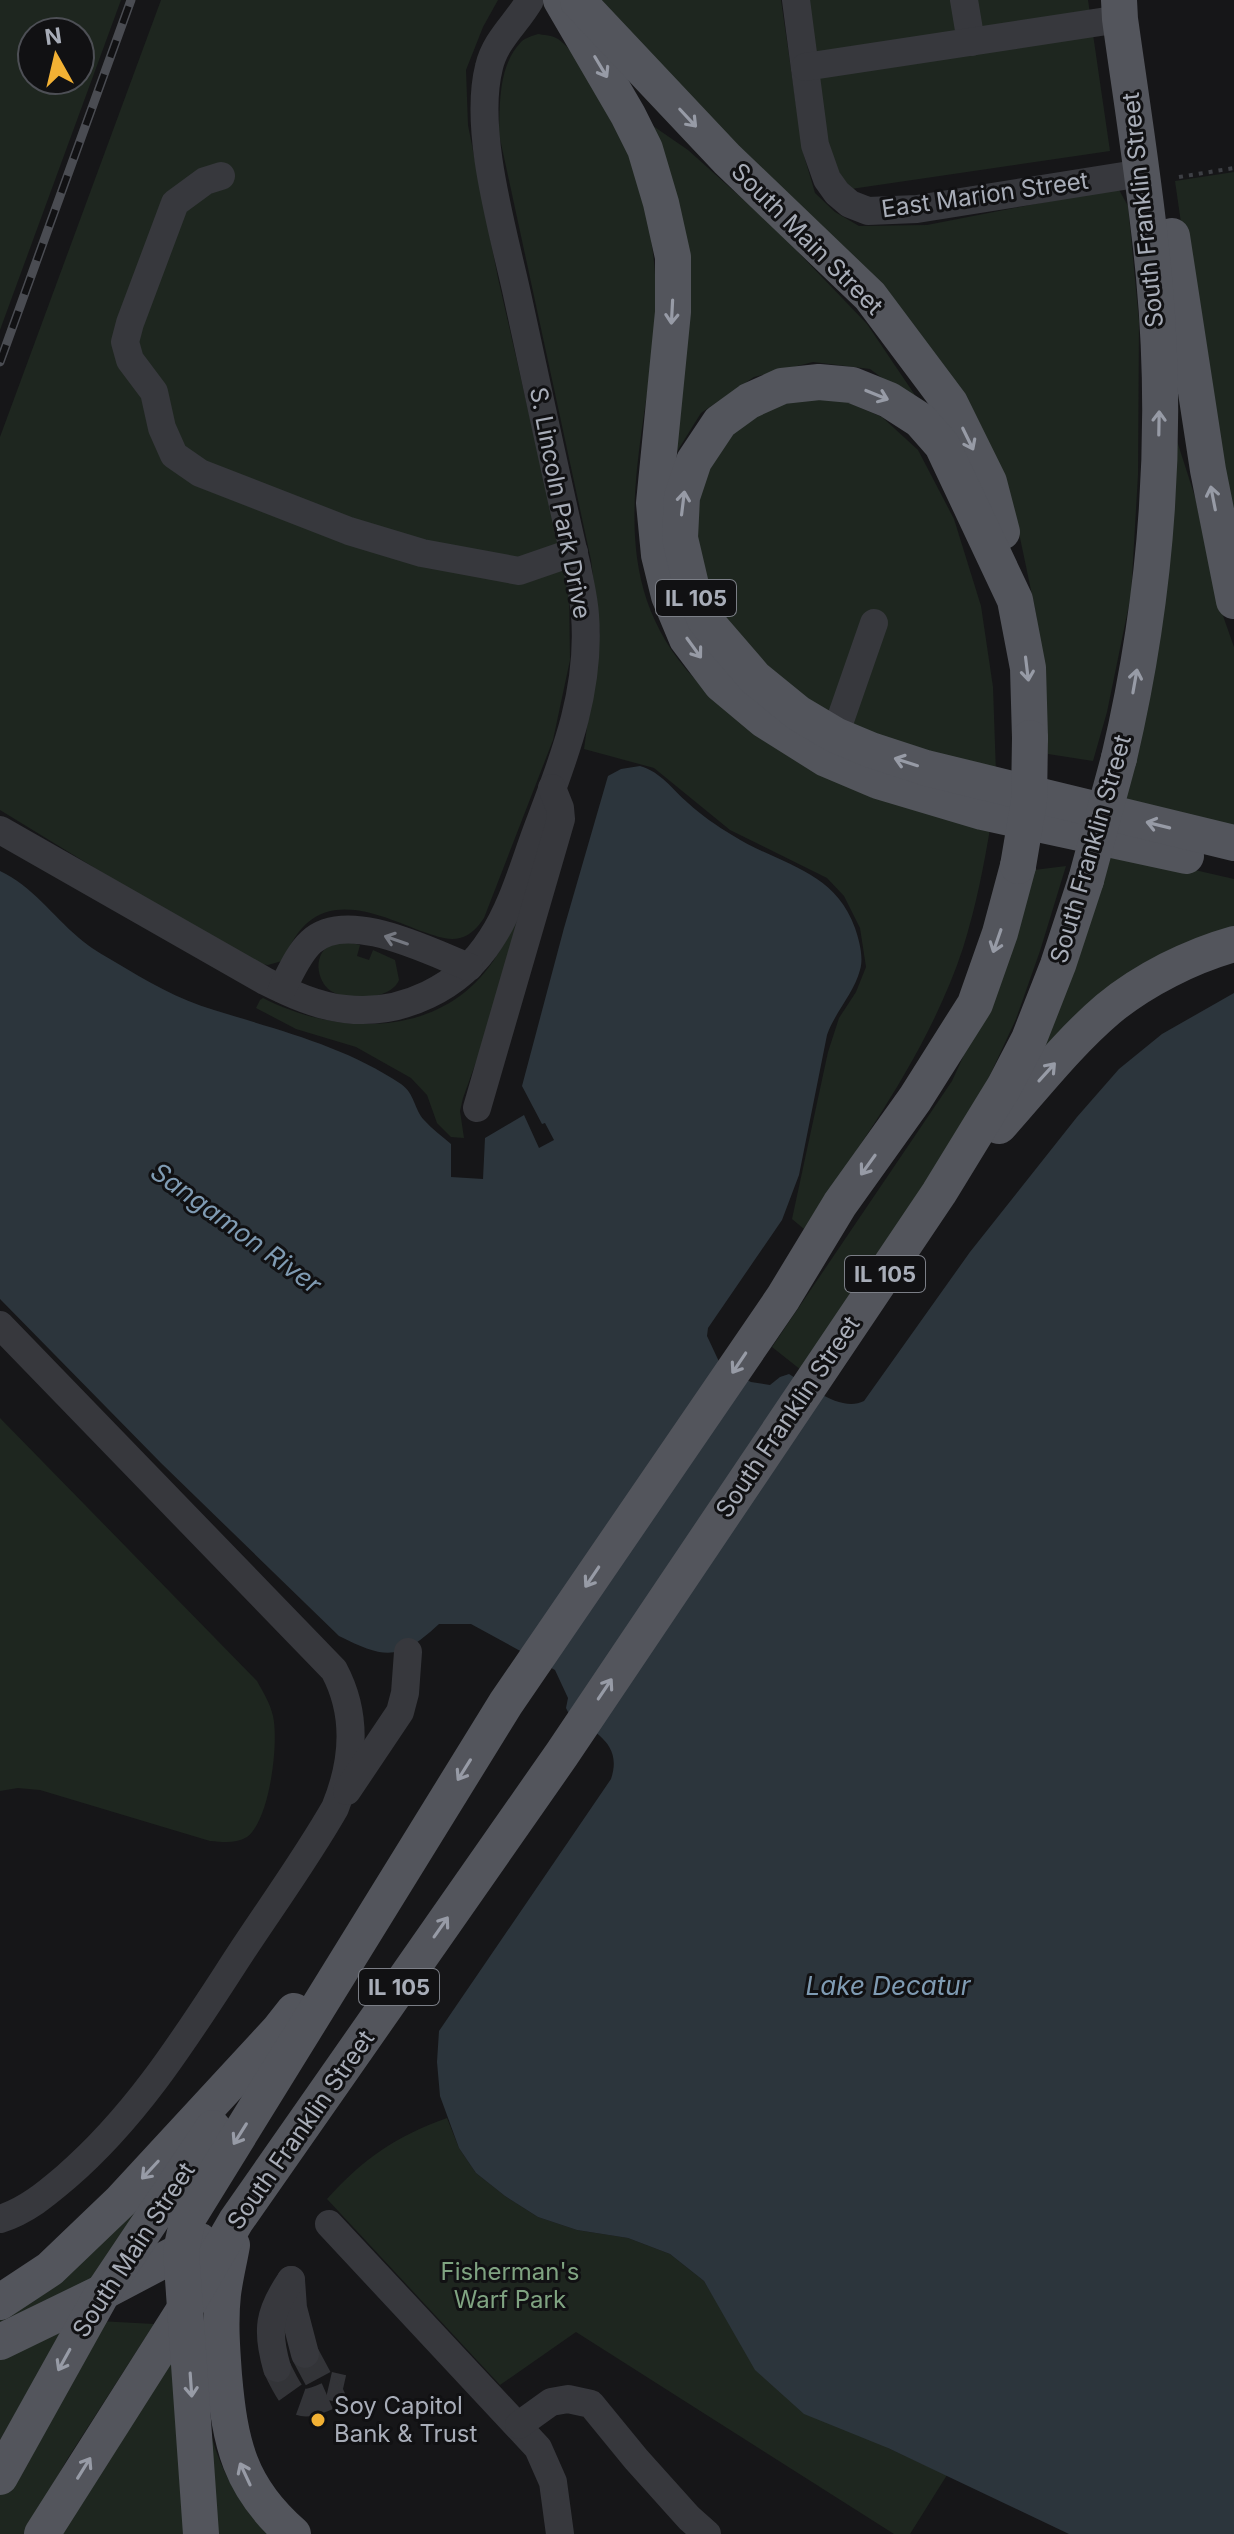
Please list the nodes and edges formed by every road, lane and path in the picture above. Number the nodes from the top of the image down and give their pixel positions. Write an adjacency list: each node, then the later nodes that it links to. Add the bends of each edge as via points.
1 (530, 0): 7 (street, S. Lincoln Park Drive)
2 (561, 0): 6 (main road)
3 (796, 0): 9 (street, East Marion Street)
4 (964, 0): 8 (street)
5 (1123, 6): 8 (street); 11 (main road, South Franklin Street); 16 (main road, one-way to 5, via 1208,470 1140,32)
6 (579, 16): 7 (street, via 566,20 546,15); 15 (main road, South Main Street, one-way to 15, via 870,296 915,353 950,403 989,482); 22 (main road, one-way to 22, via 645,149 673,257 673,312 654,503 659,555 687,639 721,684 764,720 826,759 878,781 982,812)
7 (509, 28): 14 (street, S. Lincoln Park Drive, via 489,66 485,134)
8 (971, 42): 9 (street)
9 (805, 67): 11 (street, East Marion Street, via 815,145 827,179 850,204 868,211 917,209)
10 (1234, 168): 13 (path)
11 (1142, 173): 27 (main road, South Franklin Street, one-way to 11, bridge, via 1004,1087 1058,965 1119,758 1137,672 1154,558 1160,383)
12 (221, 176): 14 (street, via 175,203 125,342 130,360 154,392 174,455 200,473 349,531 422,553 519,571)
13 (1179, 177)
14 (574, 552): 19 (street, S. Lincoln Park Drive, via 586,655 579,704)
15 (1015, 600): 18 (main road, IL 105, one-way to 15, via 755,678 705,620 691,585 680,538 682,497 694,461 720,422 782,386 852,385 889,400 920,420 942,445); 31 (main road, IL 105, one-way to 31, bridge, via 1028,668 1029,801 1018,866 975,1004 783,1298 506,1703)
16 (1234, 601)
17 (874, 623): 18 (street)
18 (835, 735): 21 (main road, IL 105, one-way to 18, via 926,768)
19 (552, 788): 24 (street, S. Lincoln Park Drive, via 501,921); 26 (street, via 561,819)
20 (0, 830): 25 (street, S. Lincoln Park Drive)
21 (1234, 843)
22 (1234, 867)
23 (1234, 944): 27 (main road, IL 105, one-way to 23, via 1109,1008 1180,965)
24 (469, 967): 25 (street, S. Lincoln Park Drive, via 417,1000 381,1009 330,1007); 25 (street, one-way to 25, via 392,938 342,928 325,931 309,943)
25 (282, 989)
26 (477, 1108)
27 (939, 1193): 34 (main road, South Franklin Street / IL 105, one-way to 27, via 562,1754)
28 (0, 1325): 30 (street, via 334,1670 349,1706 351,1736)
29 (408, 1652): 30 (street, via 400,1712)
30 (335, 1808): 33 (street, via 162,2073 125,2120 49,2191)
31 (413, 1853): 32 (main road, IL 105); 36 (main road, one-way to 36, via 188,2218)
32 (279, 2030): 37 (main road, South Main Street); 39 (main road, IL 105, one-way to 39, via 111,2211 50,2269)
33 (0, 2219)
34 (236, 2221): 36 (main road, IL 105); 40 (main road, South Franklin Street); 47 (main road, one-way to 34, via 252,2489 231,2434 221,2320)
35 (329, 2224): 43 (street)
36 (181, 2251): 37 (main road, IL 105); 40 (main road)
37 (103, 2292): 41 (main road, IL 105); 44 (main road, South Main Street, one-way to 44)
38 (280, 2295): 42 (street, via 291,2280)
39 (0, 2302)
40 (186, 2307): 45 (main road, one-way to 40); 46 (main road, one-way to 46)
41 (0, 2342)
42 (291, 2361)
43 (519, 2425): 48 (street, via 547,2464); 49 (street, via 551,2402 591,2404)
44 (0, 2477)
45 (42, 2534)
46 (201, 2534)
47 (293, 2534)
48 (560, 2534)
49 (707, 2534)

